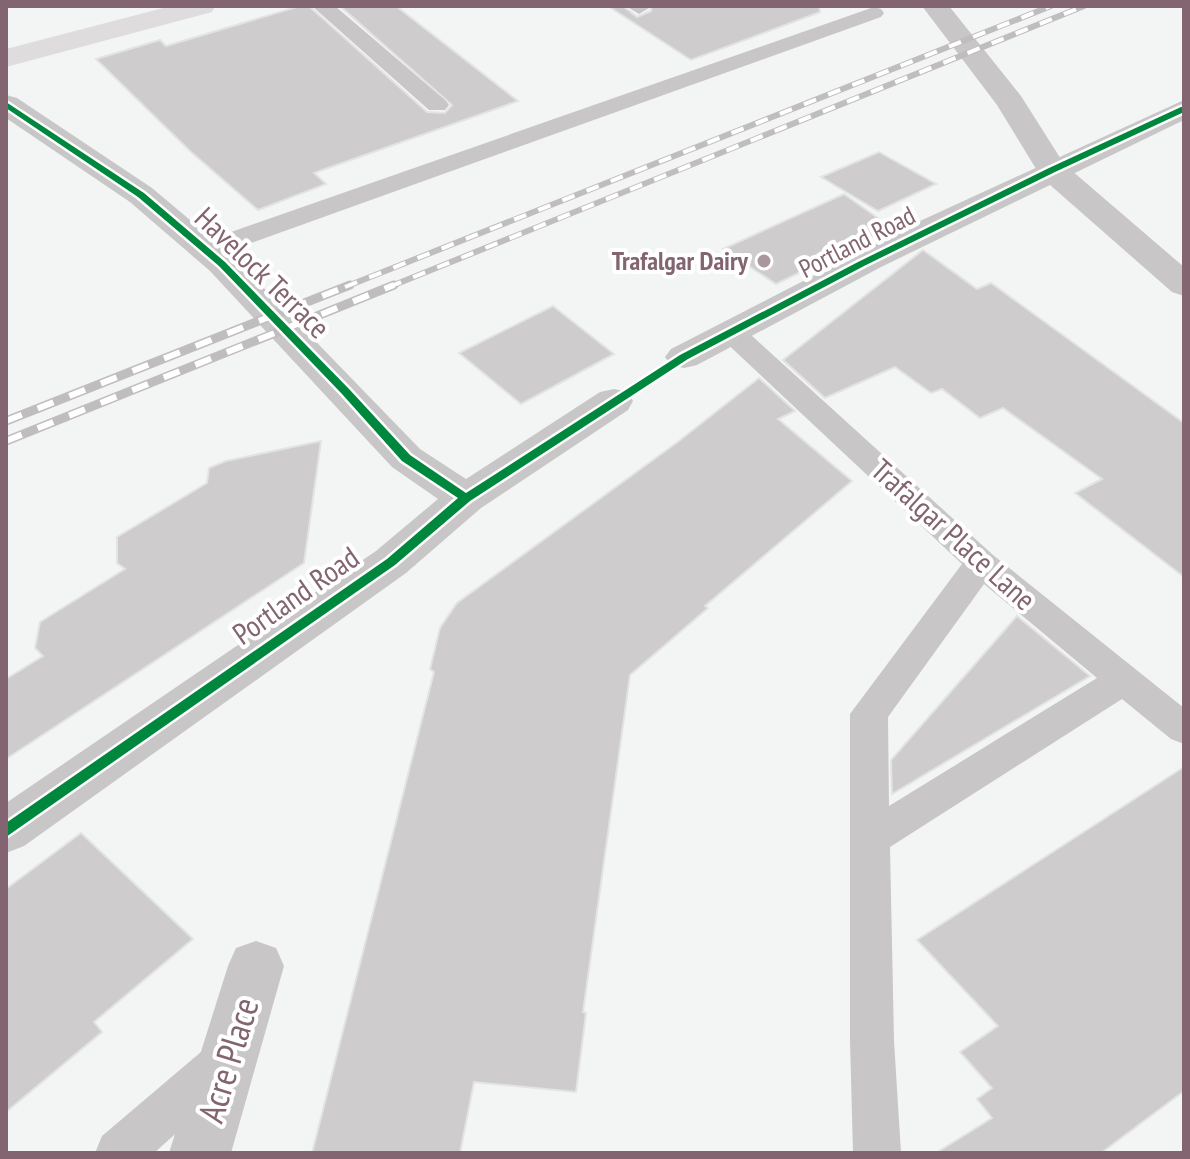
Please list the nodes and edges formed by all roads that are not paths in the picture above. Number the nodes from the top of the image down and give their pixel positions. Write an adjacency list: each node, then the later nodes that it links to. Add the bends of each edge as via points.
1 (202, 6): 5 (main road)
2 (322, 6): 7 (lane)
3 (935, 6): 9 (street, via 1010,102)
4 (874, 13): 10 (lane)
5 (6, 58)
6 (6, 104): 10 (street, Havelock Terrace, via 141,195)
7 (437, 105)
8 (1184, 109): 9 (street, Portland Road)
9 (1052, 170): 11 (street); 12 (street, Portland Road)
10 (212, 258): 15 (street, Havelock Terrace, via 406,458)
11 (1184, 285)
12 (730, 331): 13 (street, Portland Road); 16 (lane, Trafalgar Place Lane)
13 (684, 357)
14 (614, 401): 15 (street, Portland Road)
15 (466, 498): 19 (street, Portland Road, via 391,562)
16 (981, 563): 17 (lane, Trafalgar Place Lane); 20 (lane, via 869,714)
17 (1123, 680): 18 (lane, Trafalgar Place Lane); 20 (lane)
18 (1184, 729)
19 (6, 831)
20 (871, 838): 25 (lane)
21 (256, 966): 22 (street, Acre Place)
22 (229, 1056): 23 (lane); 24 (street, Acre Place)
23 (119, 1153)
24 (200, 1153)
25 (877, 1153)

